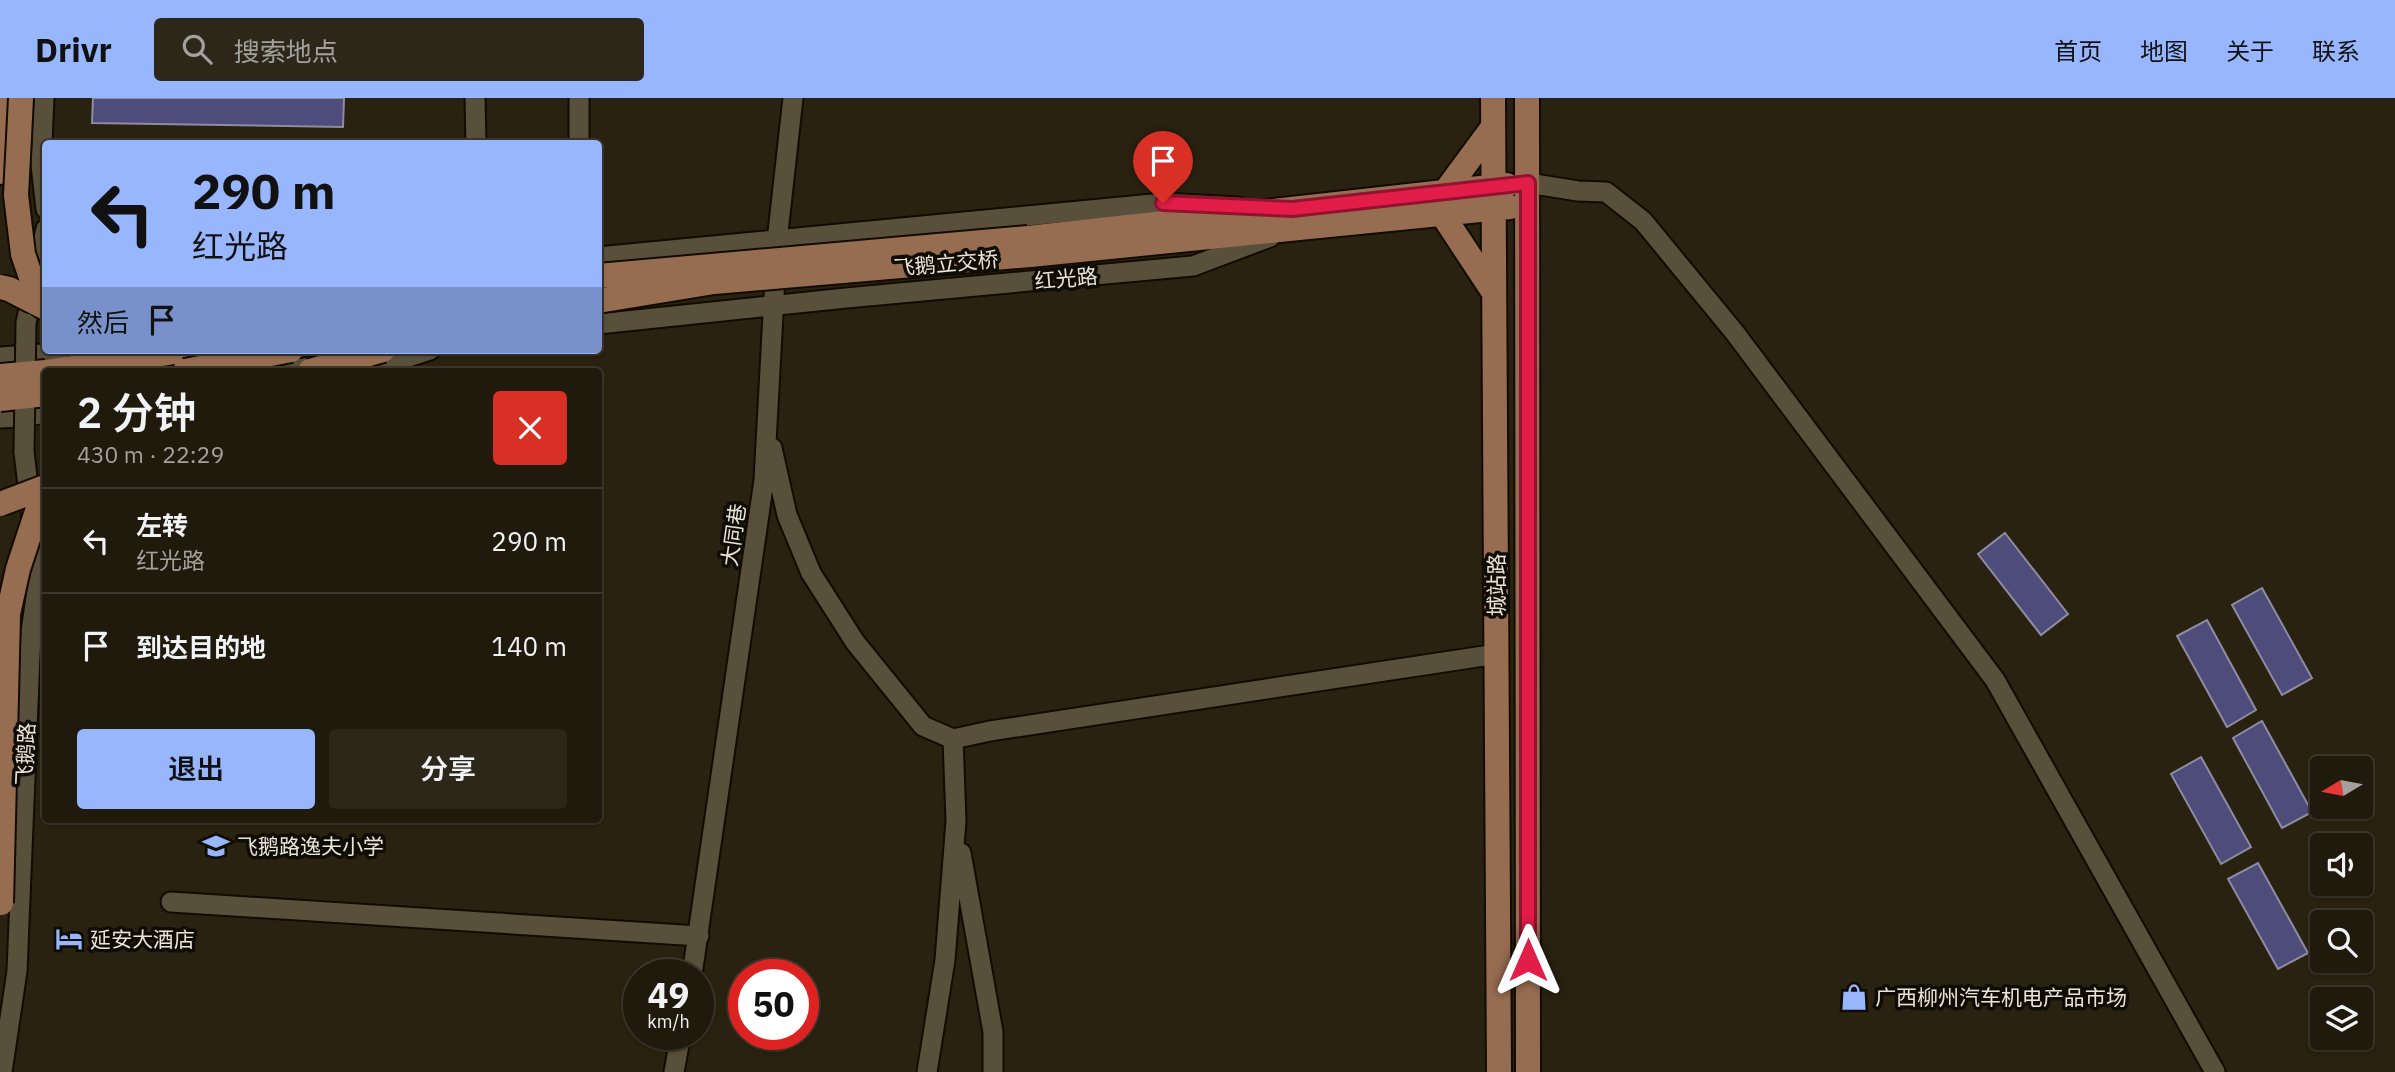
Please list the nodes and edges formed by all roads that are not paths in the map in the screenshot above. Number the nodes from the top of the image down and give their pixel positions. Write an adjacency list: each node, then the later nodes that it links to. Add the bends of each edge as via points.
1 (2, 98): 14 (main road)
2 (21, 98): 29 (main road, bridge, via 16,195 23,254)
3 (44, 98): 10 (street)
4 (475, 98): 11 (street)
5 (579, 98): 12 (street)
6 (793, 98): 20 (street, 大同巷)
7 (1493, 98): 9 (main road, 城站路)
8 (1527, 98): 16 (main road, 城站路)
9 (1493, 127): 17 (main road, 城站路); 18 (main road)
10 (42, 140)
11 (476, 140)
12 (579, 140)
13 (42, 143): 15 (street)
14 (0, 172)
15 (42, 174)
16 (1527, 194): 17 (main road, 红光路); 67 (main road, 城站路); 68 (street, via 1606,192 1643,221 1735,333 1994,681)
17 (1493, 198): 18 (main road, 红光路); 26 (main road, 城站路)
18 (1444, 203): 19 (main road, 红光路); 26 (main road)
19 (1293, 219): 20 (street, 红光路, via 1163,203); 21 (main road, 飞鹅立交桥); 28 (street, 红光路, via 1193,266)
20 (777, 242): 22 (street, 红光路); 28 (street, 大同巷)
21 (1029, 247): 24 (main road, 飞鹅立交桥, bridge); 27 (main road, 飞鹅立交桥, bridge, via 714,282)
22 (602, 257)
23 (42, 266): 29 (street, 飞鹅路)
24 (602, 276)
25 (0, 287): 29 (main road, bridge)
26 (1494, 293): 54 (main road, 城站路)
27 (602, 299)
28 (772, 306): 30 (street, 红光路); 49 (street, 大同巷)
29 (37, 312): 53 (street, 飞鹅路, bridge, via 24,452)
30 (602, 324)
31 (42, 354): 37 (street)
32 (162, 354): 38 (main road)
33 (270, 354): 39 (main road, bridge)
34 (369, 354): 41 (main road, bridge)
35 (385, 354): 40 (street)
36 (418, 354): 42 (street)
37 (0, 357)
38 (71, 368)
39 (200, 368)
40 (306, 368)
41 (320, 368)
42 (374, 368)
43 (42, 372): 44 (main road, bridge)
44 (0, 376)
45 (42, 394): 46 (main road, bridge)
46 (0, 399)
47 (42, 414): 48 (street)
48 (0, 418)
49 (766, 420): 55 (street, via 787,515 811,573 856,642 923,726); 59 (street, 大同巷, via 764,480)
50 (42, 487): 52 (main road, bridge)
51 (42, 495): 58 (main road, bridge, via 8,614)
52 (0, 504)
53 (42, 570): 62 (street, 飞鹅路, via 31,632 17,971)
54 (1497, 654): 55 (street); 66 (main road, 城站路)
55 (953, 739): 56 (street)
56 (956, 821): 64 (street, via 945,960); 65 (street, via 993,1032)
57 (171, 902): 59 (street)
58 (1, 912)
59 (699, 936): 60 (street, 大同巷)
60 (695, 959)
61 (678, 1050): 63 (street)
62 (2, 1072)
63 (674, 1072)
64 (927, 1072)
65 (993, 1072)
66 (1499, 1072)
67 (1528, 1072)
68 (2215, 1072)

